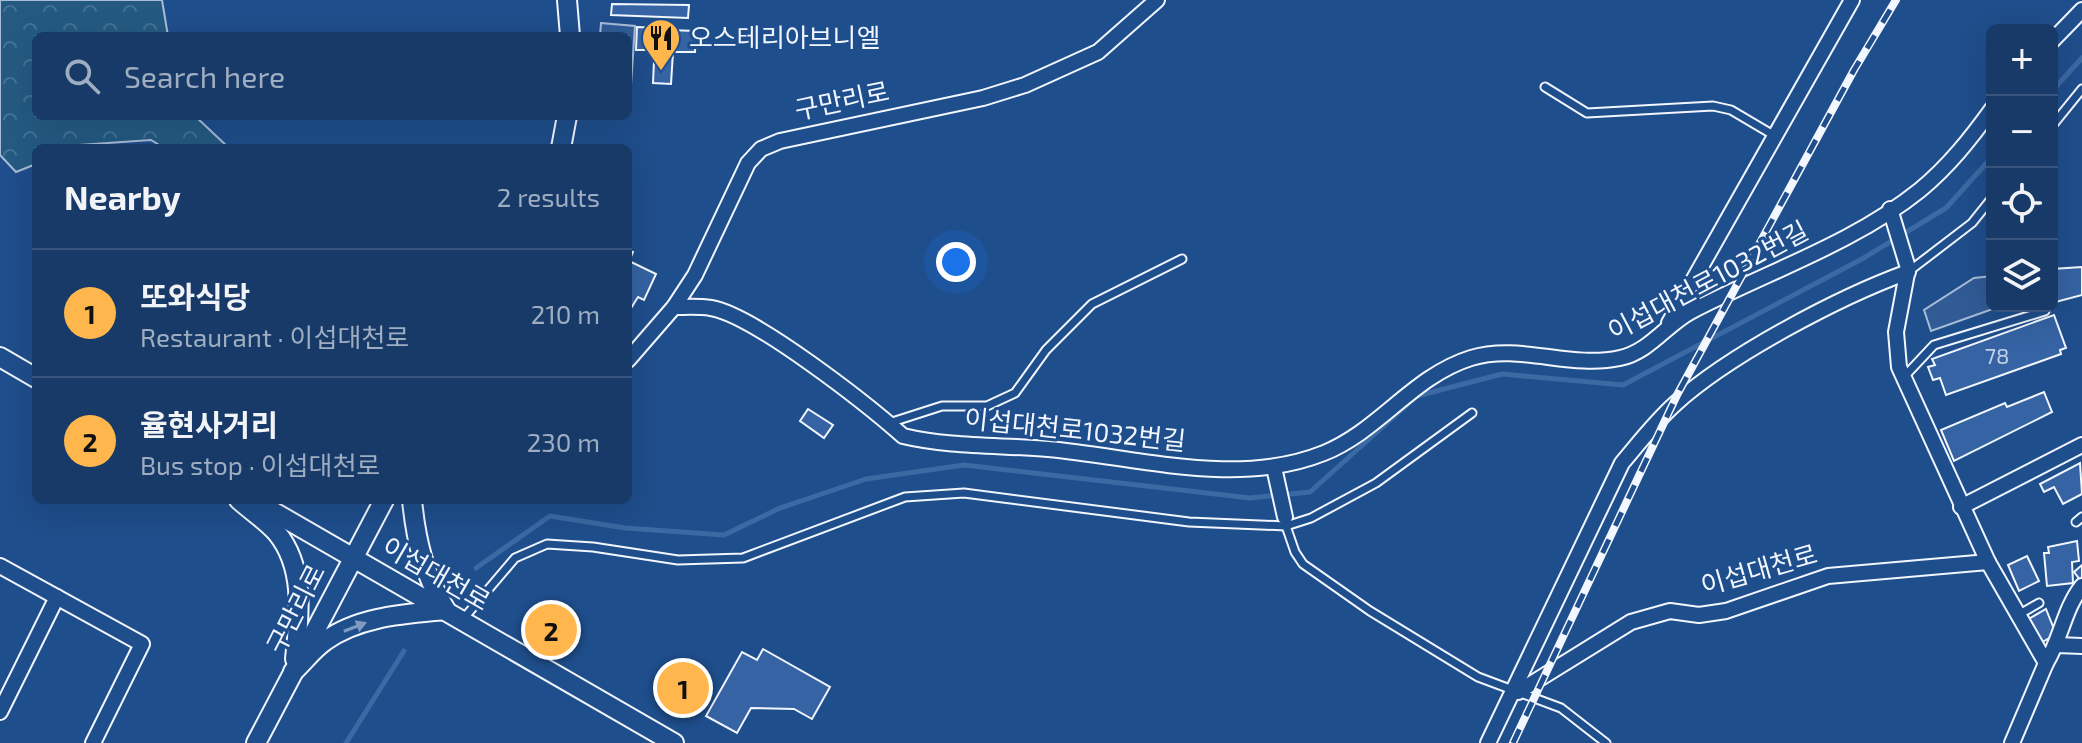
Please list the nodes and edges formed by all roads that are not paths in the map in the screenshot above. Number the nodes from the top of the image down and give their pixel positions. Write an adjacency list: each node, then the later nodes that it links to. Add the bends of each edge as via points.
1 (567, 0): 5 (street)
2 (1157, 0): 18 (street, 구만리로, via 1098,52 1025,85 761,149 748,163 715,239)
3 (1852, 0): 12 (street)
4 (2082, 10): 6 (street)
5 (570, 32)
6 (2058, 35)
7 (1545, 87): 12 (lane, via 1587,113 1713,106 1731,110)
8 (2082, 89): 10 (lane)
9 (1986, 117): 15 (street, 이섭대천로1032번길, via 1963,149)
10 (2058, 119)
11 (566, 120): 13 (street)
12 (1775, 136): 20 (street)
13 (562, 144)
14 (1986, 206): 17 (lane, via 1972,223)
15 (1890, 209): 17 (street); 20 (street, 이섭대천로1032번길, via 1864,227 1686,314)
16 (1182, 259): 26 (lane, 이섭대천로1032번길, via 1092,304 1046,350 1015,393 987,406 942,406)
17 (1908, 268): 24 (street, via 1895,345); 48 (street, via 1745,355 1696,386 1650,429 1622,463)
18 (674, 307): 21 (street, 구만리로); 26 (street, 이섭대천로1032번길, via 713,308 746,322)
19 (2042, 312): 24 (lane, via 1934,345)
20 (1664, 332): 26 (street, 이섭대천로1032번길, via 1625,357 1598,363 1499,352 1469,359 1422,381 1325,453 1274,466 1208,469 912,438)
21 (632, 355)
22 (0, 357): 23 (street)
23 (32, 376)
24 (1903, 378): 33 (street)
25 (1472, 413): 34 (lane, via 1376,483 1311,518)
26 (889, 423)
27 (2082, 445): 33 (street)
28 (1275, 472): 34 (street)
29 (244, 504): 47 (street, via 277,533 291,557 299,617)
30 (260, 504): 35 (street, 이섭대천로)
31 (382, 504): 35 (street, 구만리로)
32 (413, 504): 41 (street, via 420,558)
33 (1961, 507): 36 (street)
34 (1285, 522): 43 (lane, via 1189,522 964,493 905,497 743,558 678,560 547,544 515,558); 48 (lane, via 1295,552 1314,572 1478,677)
35 (353, 556): 41 (street, 이섭대천로); 47 (street, 구만리로)
36 (1988, 562): 42 (street); 48 (street, 이섭대천로, via 1828,576 1726,611 1670,611 1631,622)
37 (0, 566): 39 (street)
38 (2082, 586): 44 (street)
39 (57, 597): 49 (street); 50 (street, via 142,644)
40 (2039, 603): 42 (lane)
41 (446, 610): 43 (street, 이섭대천로); 47 (street, one-way to 41, via 325,641 351,627)
42 (2018, 615): 46 (street)
43 (463, 620): 52 (street, 이섭대천로)
44 (2057, 645): 45 (street); 46 (street)
45 (2082, 646)
46 (2046, 663): 55 (street)
47 (293, 672): 51 (street, 구만리로)
48 (1516, 691): 53 (street); 54 (lane, via 1561,708)
49 (0, 712)
50 (93, 743)
51 (256, 743)
52 (674, 743)
53 (1488, 743)
54 (1606, 743)
55 (2012, 743)

